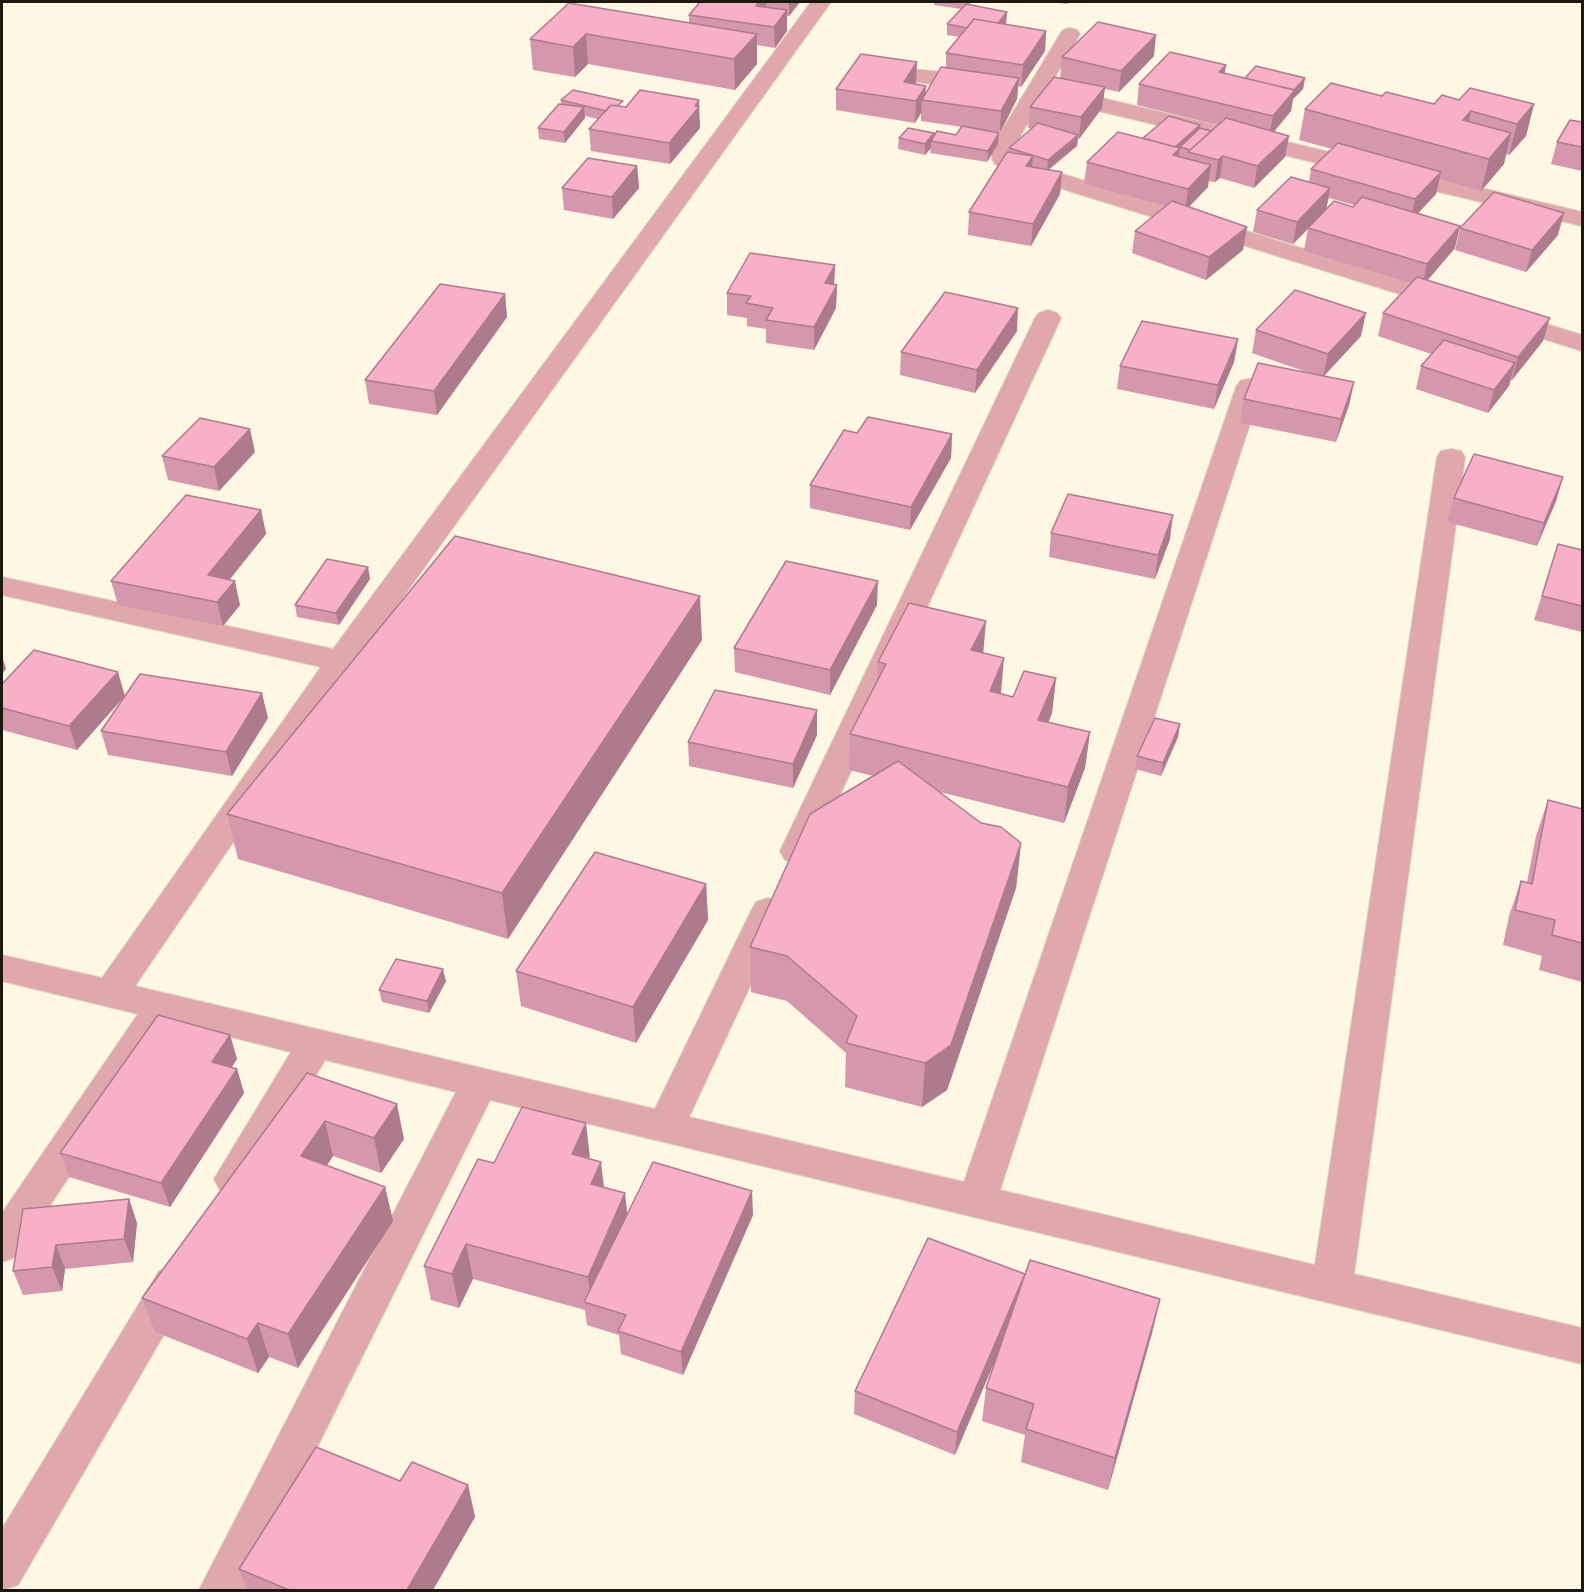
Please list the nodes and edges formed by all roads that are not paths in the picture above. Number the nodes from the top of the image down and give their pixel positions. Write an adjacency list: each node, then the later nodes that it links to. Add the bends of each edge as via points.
1 (821, 2): 11 (street)
2 (1070, 34): 4 (street)
3 (883, 72): 4 (street)
4 (1017, 88): 5 (street); 7 (street, via 1003,147 1003,159 1016,168)
5 (1582, 219)
6 (1048, 318): 17 (street)
7 (1582, 343)
8 (1249, 387): 18 (street)
9 (1451, 457): 22 (street)
10 (2, 586): 11 (street)
11 (341, 662): 13 (street)
12 (2, 968): 13 (street)
13 (110, 994): 14 (street)
14 (163, 1006): 15 (street); 20 (street)
15 (316, 1043): 16 (street); 19 (street)
16 (480, 1082): 17 (street); 25 (street)
17 (666, 1126): 18 (street)
18 (977, 1200): 22 (street)
19 (213, 1215)
20 (2, 1245)
21 (189, 1256): 24 (street)
22 (1332, 1286): 23 (street)
23 (1582, 1346)
24 (2, 1570)
25 (222, 1590)

